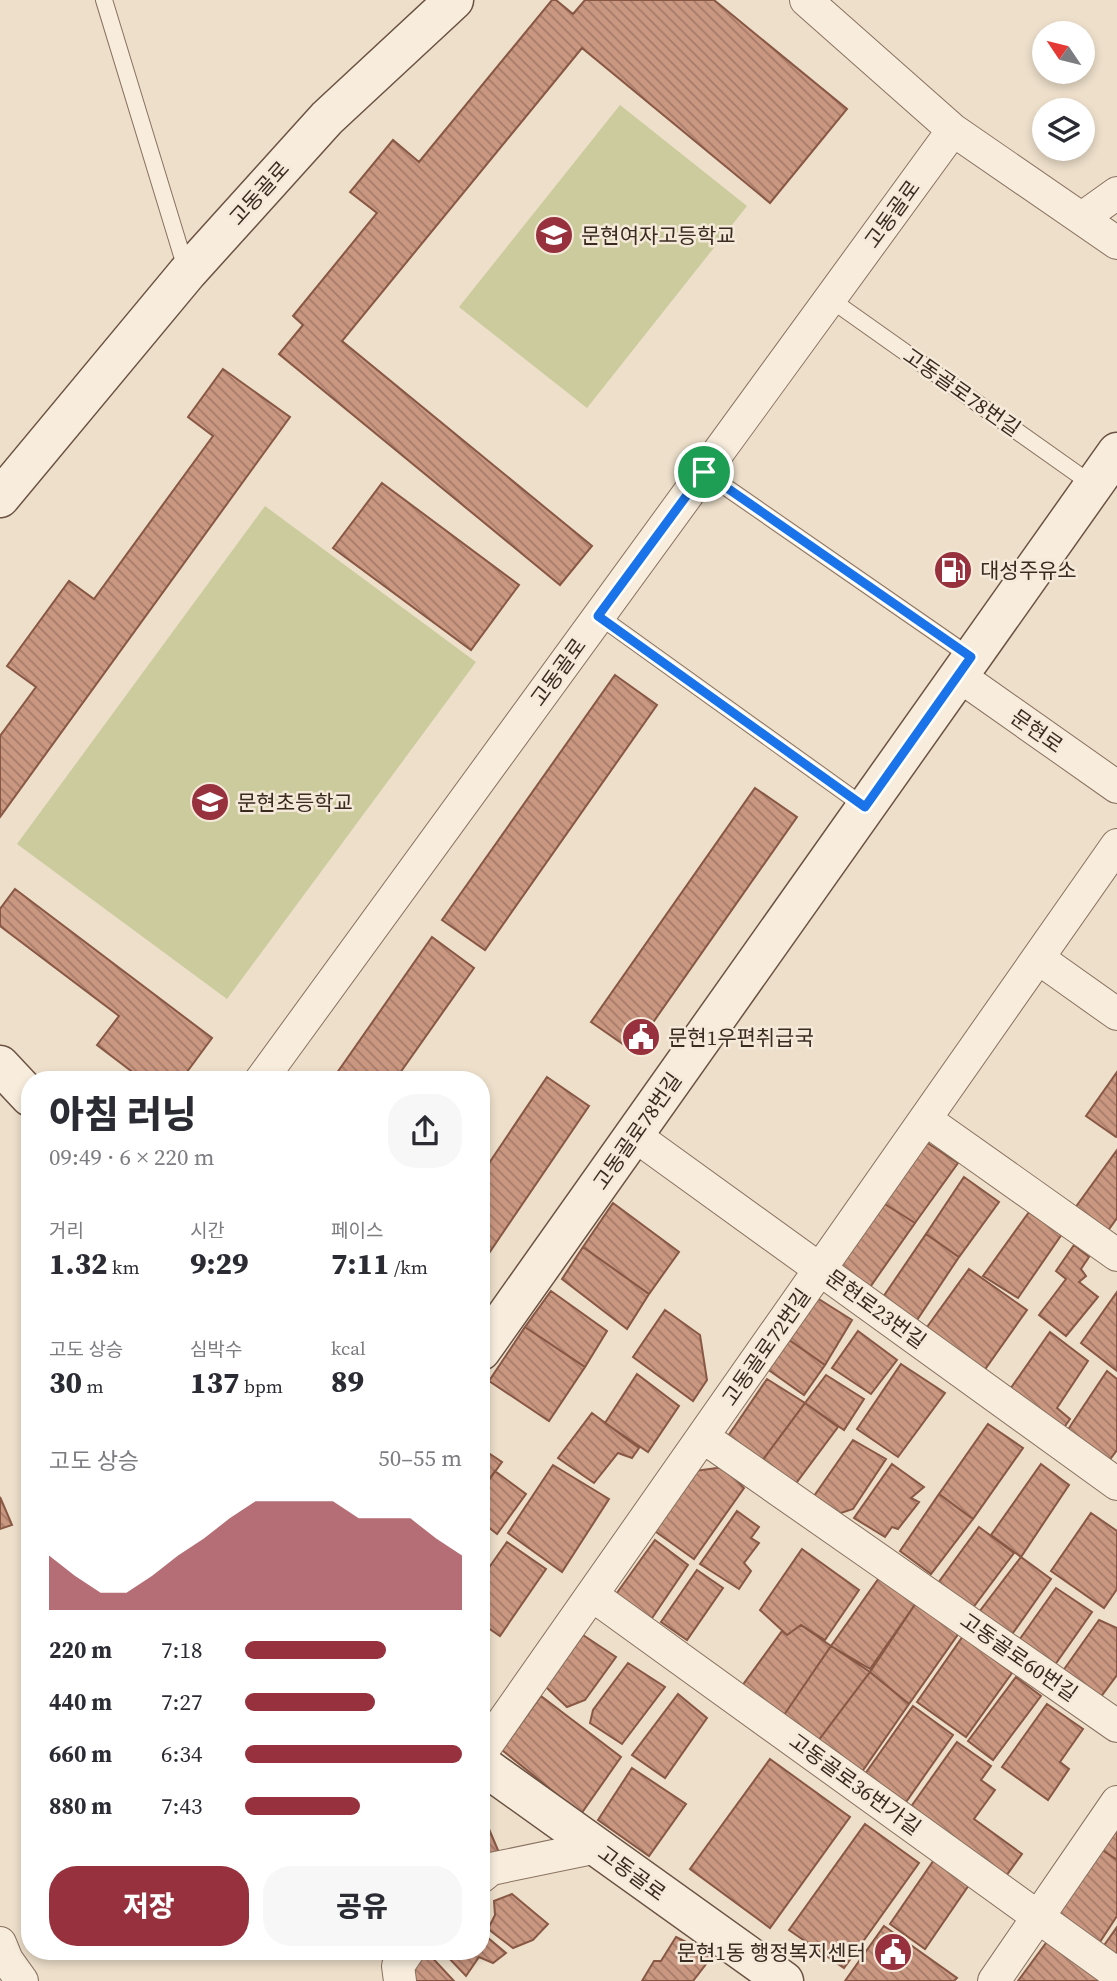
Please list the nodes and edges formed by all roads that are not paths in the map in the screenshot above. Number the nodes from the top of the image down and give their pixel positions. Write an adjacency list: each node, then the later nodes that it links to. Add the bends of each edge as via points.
1 (104, 0): 8 (lane)
2 (453, 0): 8 (street, 고동골로, via 327,118)
3 (806, 0): 4 (street)
4 (953, 130): 6 (street); 9 (street, 고동골로)
5 (1117, 193): 6 (street)
6 (1082, 218): 7 (street)
7 (1117, 243)
8 (187, 273): 13 (street, 고동골로)
9 (830, 299): 11 (street, 고동골로); 12 (lane, 고동골로78번길)
10 (1117, 452): 12 (street, 고동골로78번길)
11 (704, 472): 14 (street, 고동골로); 15 (lane)
12 (1093, 485): 15 (street, 고동골로78번길)
13 (0, 498)
14 (598, 616): 17 (lane); 22 (street, 고동골로)
15 (964, 666): 16 (street, 문현로); 17 (street, 고동골로78번길)
16 (1117, 787)
17 (865, 807): 25 (street, 고동골로78번길)
18 (1117, 845): 19 (street, 고동골로72번길)
19 (1038, 958): 20 (street); 24 (street, 고동골로72번길)
20 (1117, 1014)
21 (0, 1065): 23 (street)
22 (268, 1071)
23 (21, 1087)
24 (925, 1119): 26 (street); 27 (street, 고동골로72번길)
25 (634, 1135): 27 (street, 문현로23번길); 28 (street, 고동골로78번길)
26 (1117, 1255)
27 (820, 1269): 29 (street, 고동골로72번길); 30 (street, 문현로23번길)
28 (490, 1338)
29 (702, 1437): 31 (street, 고동골로72번길); 32 (street, 고동골로60번길)
30 (1117, 1484)
31 (592, 1595): 33 (street, 고동골로72번길); 38 (street, 고동골로36번가길)
32 (1117, 1726)
33 (490, 1741)
34 (490, 1770): 36 (street, 고동골로)
35 (1117, 1802): 38 (street)
36 (597, 1847): 37 (street); 44 (street, 고동골로)
37 (490, 1870)
38 (1038, 1917): 41 (street, 고동골로36번가길); 45 (street)
39 (0, 1942): 42 (street)
40 (402, 1960): 43 (street)
41 (1117, 1973)
42 (22, 1981)
43 (400, 1981)
44 (784, 1981)
45 (994, 1981)

